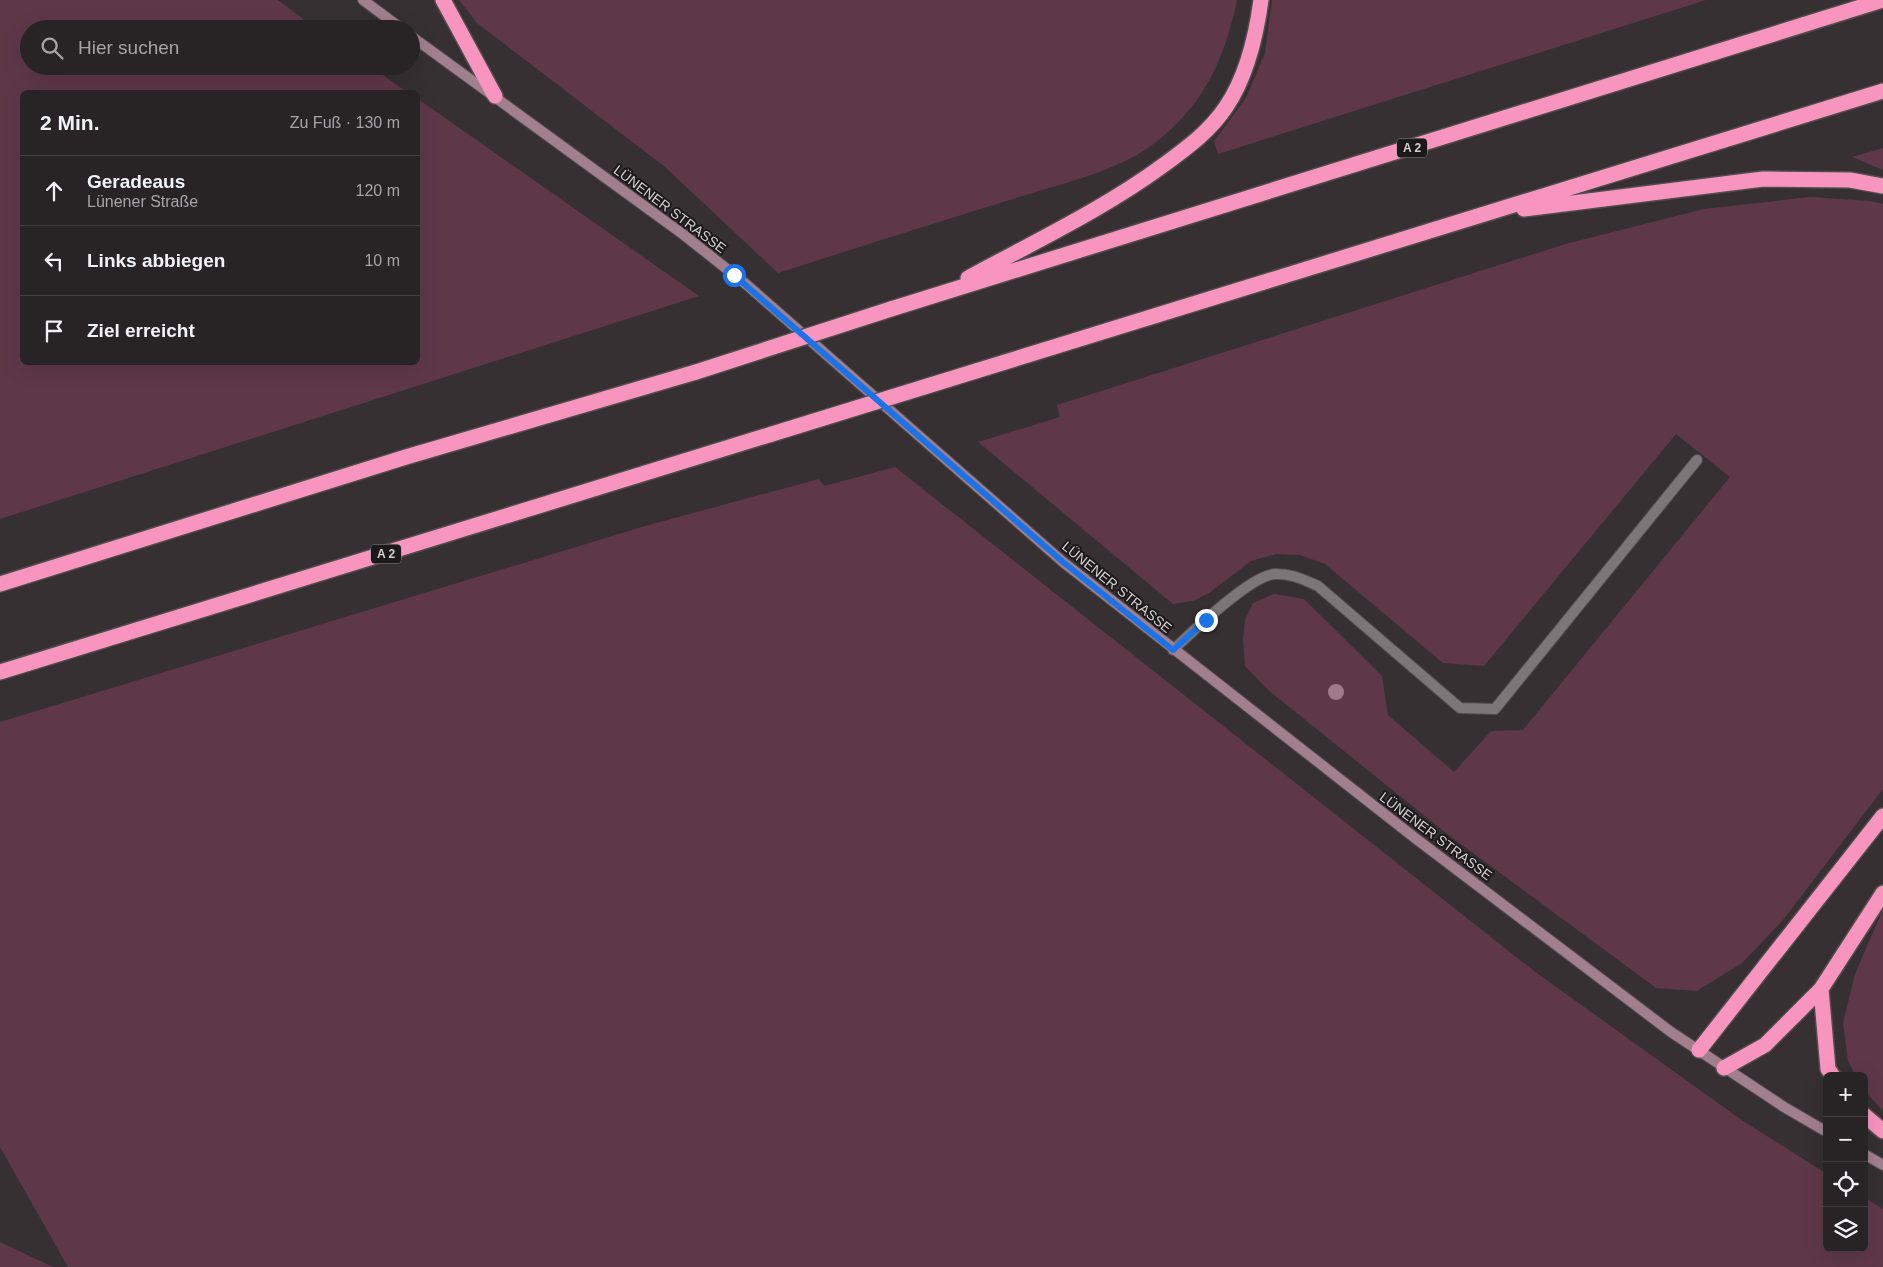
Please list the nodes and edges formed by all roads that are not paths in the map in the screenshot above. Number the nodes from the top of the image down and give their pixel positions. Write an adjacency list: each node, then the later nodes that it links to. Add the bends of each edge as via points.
1 (363, 0): 5 (main road)
2 (443, 0): 8 (highway)
3 (1261, 0): 11 (highway, via 1256,34 1241,79 1226,108 1198,140 1132,188)
4 (1883, 0): 11 (highway, A 2)
5 (390, 20)
6 (420, 42): 8 (main road, LÜNENER STRASSE)
7 (1883, 91): 10 (highway, A 2)
8 (496, 96): 14 (main road, LÜNENER STRASSE, via 747,285 1063,562)
9 (1883, 186): 10 (highway, via 1850,180 1763,179)
10 (1485, 214): 15 (highway, A 2, bridge)
11 (940, 293): 13 (highway, A 2, bridge, via 696,372 406,457)
12 (1697, 460): 14 (lane, via 1495,709 1460,708 1318,586 1294,575 1273,574 1254,583 1199,625)
13 (0, 584)
14 (1173, 650): 19 (main road, LÜNENER STRASSE, via 1415,838)
15 (0, 672)
16 (1883, 816): 19 (highway)
17 (1883, 892): 18 (highway)
18 (1821, 989): 20 (highway, via 1765,1045); 21 (highway)
19 (1699, 1050): 20 (main road, LÜNENER STRASSE)
20 (1724, 1068): 23 (main road, LÜNENER STRASSE)
21 (1830, 1072)
22 (1866, 1117): 24 (highway)
23 (1823, 1130)
24 (1883, 1131)
25 (1868, 1156): 26 (main road)
26 (1883, 1165)

